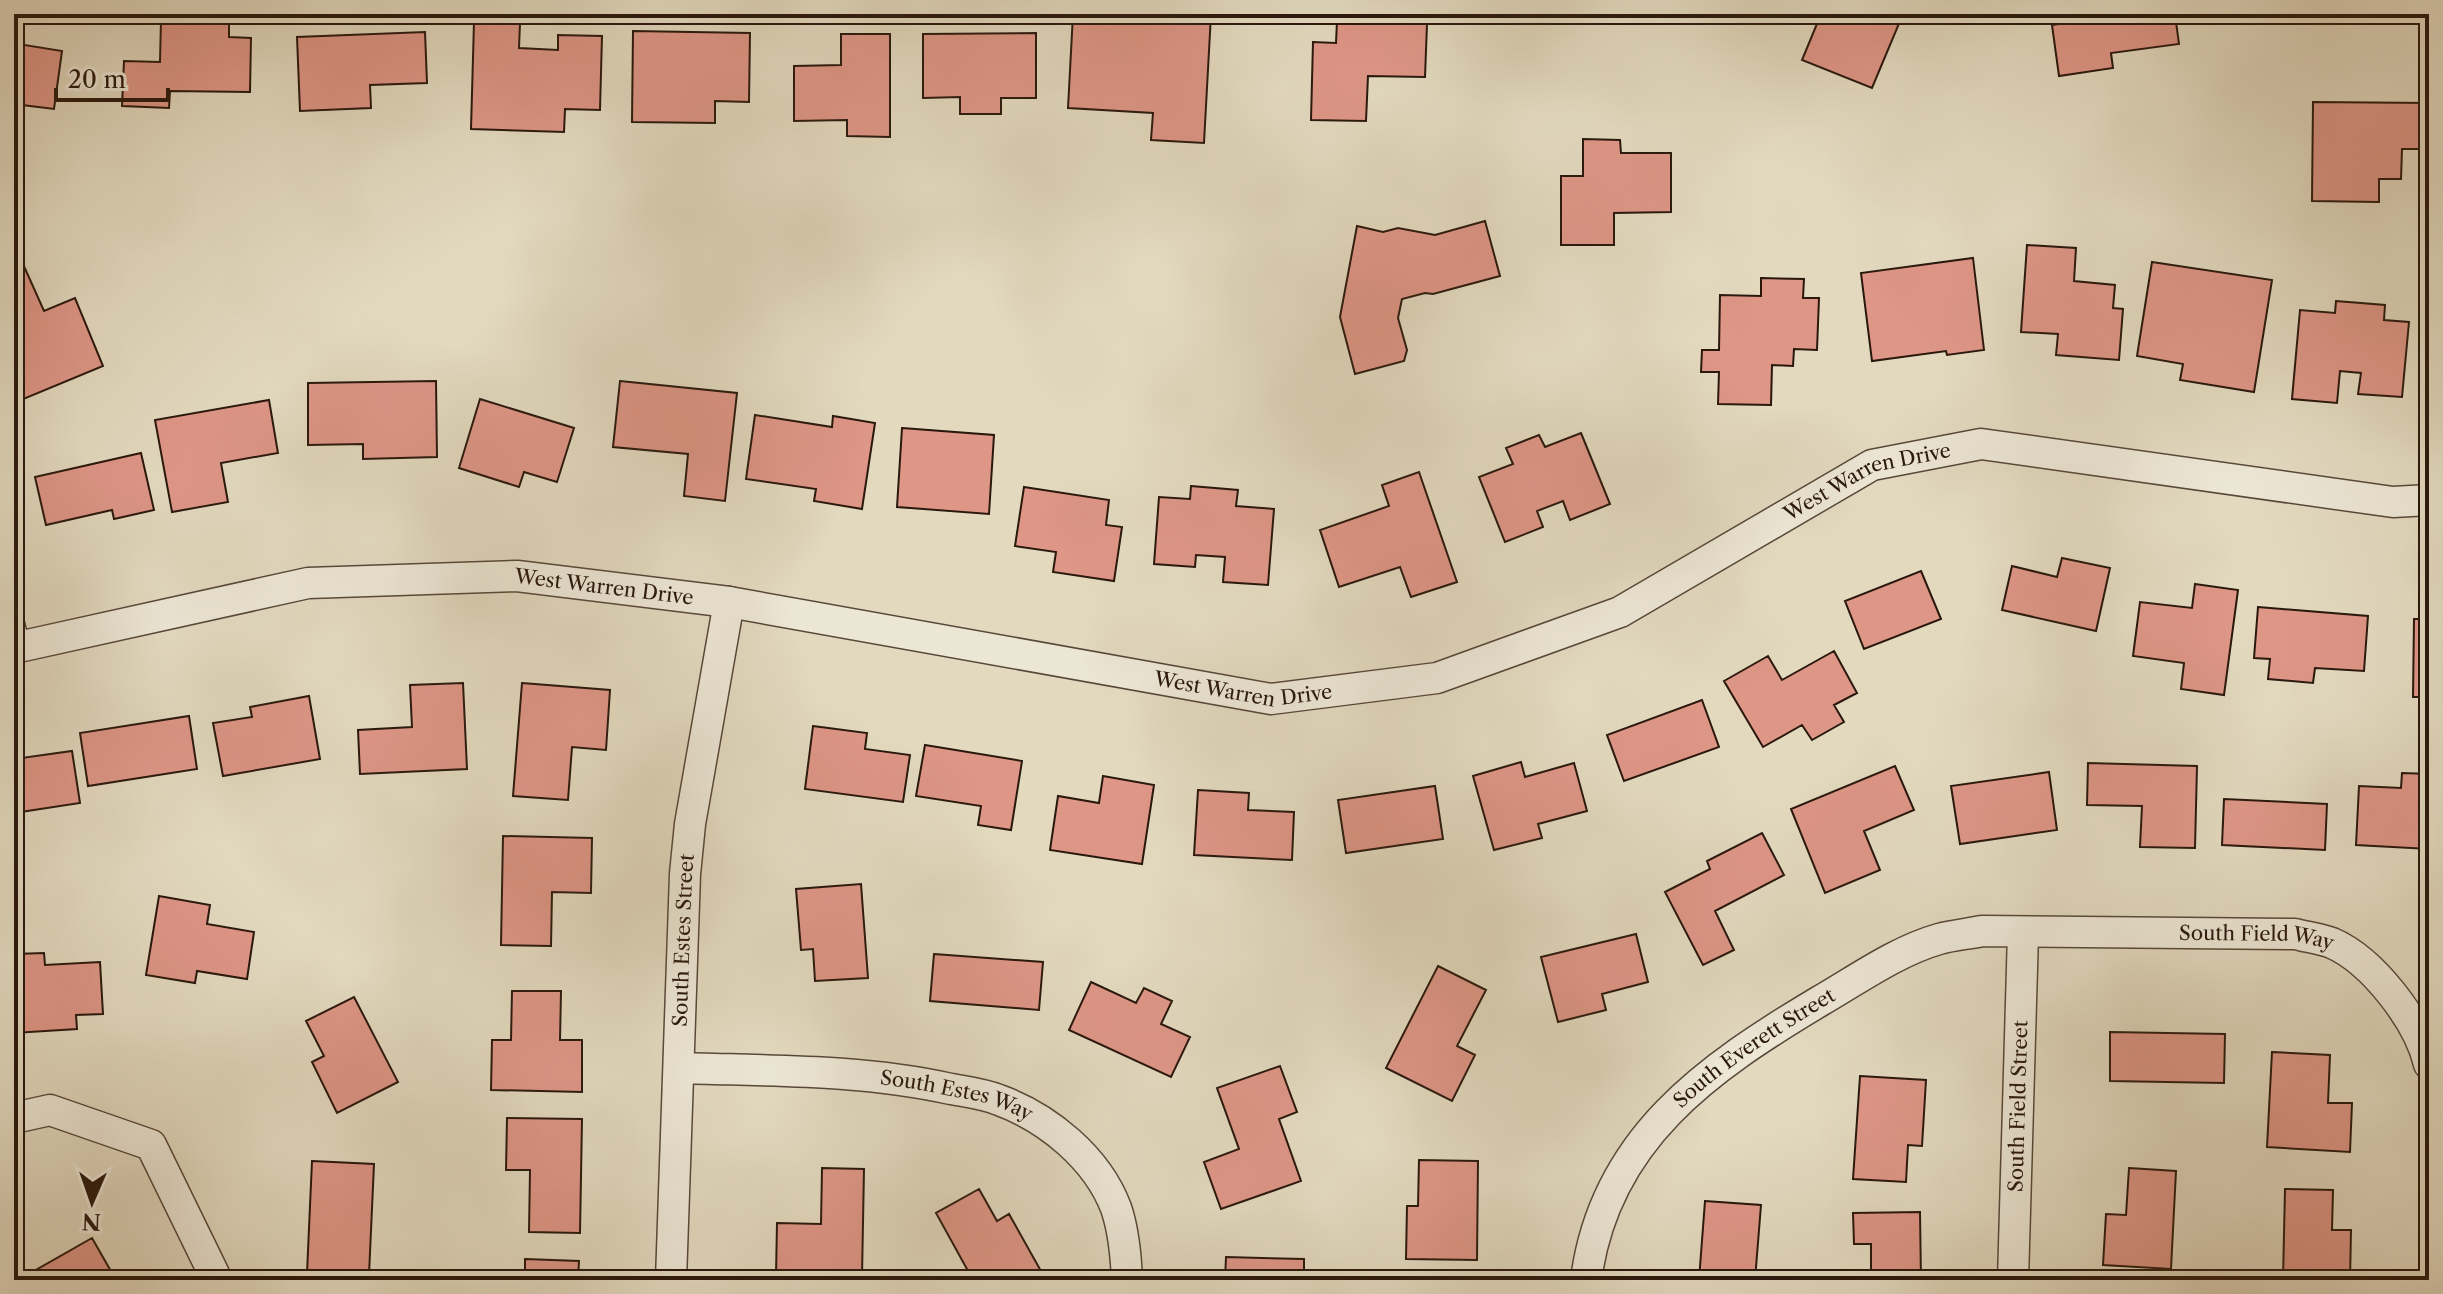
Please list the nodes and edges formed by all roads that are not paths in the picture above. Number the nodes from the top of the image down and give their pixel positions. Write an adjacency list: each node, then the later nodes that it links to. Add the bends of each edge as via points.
1 (2429, 500): 2 (street, West Warren Drive, via 2393,502 1981,444 1872,465 1620,612 1451,673 1271,699)
2 (729, 602): 4 (street, West Warren Drive, via 517,576 308,583); 7 (street, South Estes Street, via 690,824)
3 (14, 616): 4 (lane)
4 (18, 647)
5 (2023, 933): 6 (street, South Field Way, via 2295,934 2332,944 2361,961 2389,991 2413,1025); 12 (street, South Everett Street, via 1982,931 1940,939 1894,958 1749,1043 1706,1075 1672,1107 1615,1184 1597,1224); 13 (street, South Field Street)
6 (2429, 1064)
7 (679, 1068): 10 (street, South Estes Street); 11 (street, South Estes Way, via 866,1074 998,1099 1071,1143 1096,1174 1115,1207 1126,1249)
8 (14, 1118): 9 (street, via 50,1110 151,1145)
9 (214, 1280)
10 (671, 1280)
11 (1127, 1280)
12 (1586, 1280)
13 (2013, 1280)

